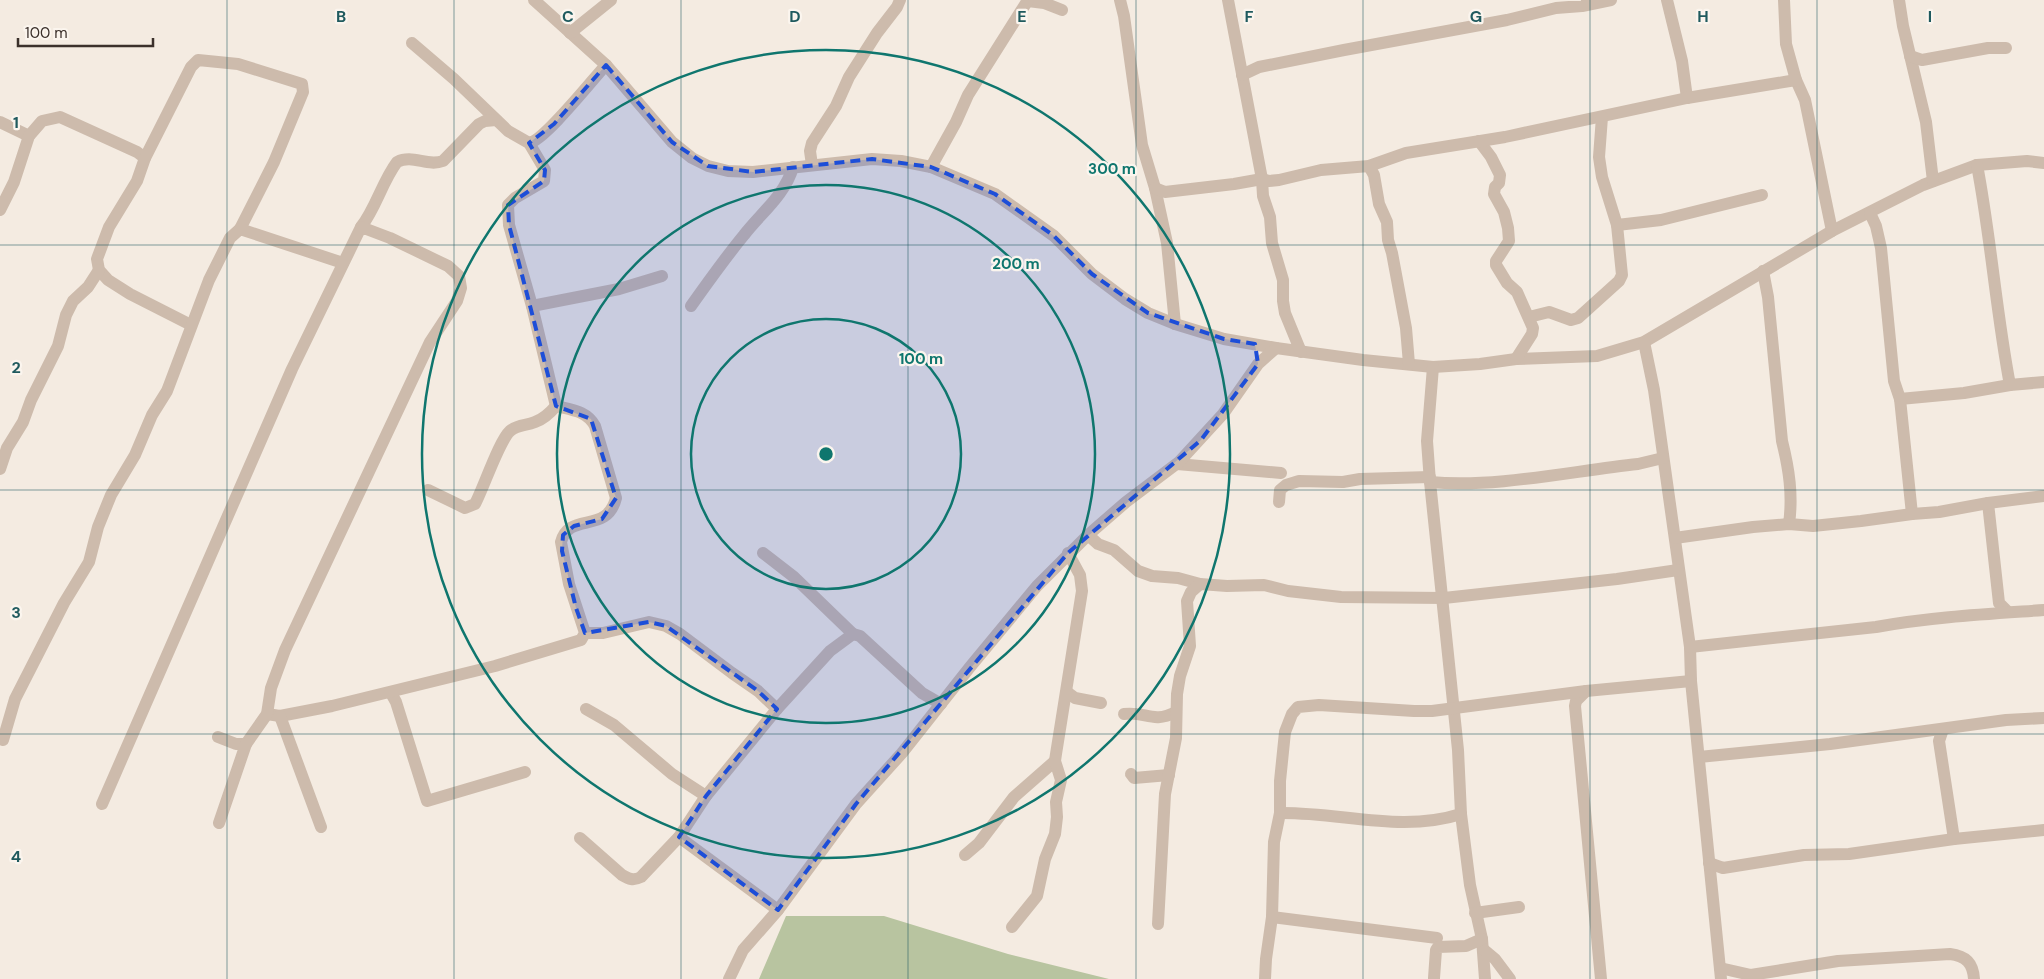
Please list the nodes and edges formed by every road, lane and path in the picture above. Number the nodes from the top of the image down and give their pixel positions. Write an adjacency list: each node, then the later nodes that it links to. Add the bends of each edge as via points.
1 (611, 0): 13 (street)
2 (900, 0): 29 (street, via 849,77 836,106 812,143)
3 (1028, 0): 12 (street); 32 (street, via 978,78)
4 (1120, 0): 36 (street, via 1142,145)
5 (1228, 0): 18 (street)
6 (1611, 0): 11 (street, via 1582,6)
7 (1667, 0): 20 (street)
8 (1784, 0): 19 (street, via 1786,44)
9 (1899, 0): 16 (street, via 1903,26)
10 (539, 1): 13 (street)
11 (1555, 4): 18 (street, via 1507,20 1259,68)
12 (1062, 10)
13 (570, 33): 17 (street)
14 (412, 43): 22 (street)
15 (2006, 48): 16 (street)
16 (1916, 58): 35 (street, via 1914,71 1926,122)
17 (606, 65): 26 (street, via 554,124); 31 (street, via 672,142 692,158 728,171 753,172)
18 (1242, 75): 34 (street)
19 (1796, 80): 20 (street); 43 (street, via 1805,100)
20 (1687, 98): 21 (street)
21 (1602, 117): 25 (street); 40 (street, via 1599,148 1602,177)
22 (496, 120): 26 (street); 41 (street, via 479,124 443,161 408,159 397,162)
23 (0, 122): 24 (street)
24 (29, 136): 27 (street, via 42,121 60,117); 38 (street, via 14,182)
25 (1479, 141): 33 (street, via 1414,151); 50 (street, via 1500,175 1494,194 1508,228 1509,241 1496,265 1517,292)
26 (529, 144): 48 (street, via 545,170 544,181 515,198 508,205 508,212)
27 (145, 158): 42 (street, via 191,67 198,60 238,64 302,84 303,92 284,139); 45 (street, via 137,181 109,227 97,259)
28 (2044, 163): 30 (street, via 2026,161)
29 (812, 165): 31 (street); 32 (street, via 872,159)
30 (1977, 165): 35 (street); 62 (street)
31 (793, 167): 49 (street, via 782,192 744,234)
32 (931, 167): 51 (street, via 995,194 1054,236 1092,274 1125,299)
33 (1375, 167): 34 (street, via 1321,170 1279,180); 59 (street, via 1377,197 1388,222 1388,240 1406,328)
34 (1262, 179): 36 (street); 56 (street, via 1272,243 1283,280 1285,313)
35 (1933, 181): 39 (street)
36 (1160, 194): 51 (street)
37 (1762, 195): 40 (street, via 1661,220)
38 (0, 210)
39 (1870, 213): 43 (street); 63 (street, via 1881,248 1894,381)
40 (1617, 225): 50 (street, via 1622,275 1614,288 1578,318 1571,320 1549,312)
41 (361, 227): 44 (street); 99 (street, via 448,266 459,276 461,288 457,301 430,342 285,650 271,688)
42 (240, 228): 44 (street); 52 (street, via 230,238 219,259)
43 (1832, 232): 46 (street)
44 (342, 263): 111 (street, via 292,369)
45 (99, 270): 52 (street, via 130,294); 67 (street, via 73,301 66,315 51,363 7,448)
46 (1763, 271): 53 (street); 75 (street, via 1792,502)
47 (662, 276): 48 (street, via 619,289)
48 (532, 306): 64 (street)
49 (690, 306)
50 (1529, 317): 57 (street, via 1532,334)
51 (1175, 324): 54 (street, via 1224,339)
52 (191, 325): 103 (street, via 166,391 98,527 89,562 64,603 15,700)
53 (1644, 342): 57 (street, via 1597,356); 65 (street)
54 (1255, 344): 55 (street); 58 (street)
55 (1276, 348): 56 (street); 58 (street)
56 (1300, 352): 59 (street)
57 (1516, 359): 60 (street)
58 (1258, 364): 66 (street, via 1223,414)
59 (1408, 364): 60 (street)
60 (1433, 367): 69 (street, via 1427,442)
61 (2044, 382): 62 (street)
62 (2010, 385): 63 (street, via 1964,394)
63 (1900, 399): 74 (street)
64 (556, 406): 70 (street, via 548,415 535,422 518,425 509,432 482,490 468,508); 85 (street, via 585,414 591,419 616,498 614,507 602,519 574,526 563,535 561,542)
65 (1663, 458): 69 (street, via 1638,464 1491,481 1452,484); 77 (street)
66 (1177, 464): 68 (street); 76 (street)
67 (0, 469)
68 (1281, 473)
69 (1430, 479): 72 (street, via 1299,481 1280,490); 82 (street)
70 (428, 490)
71 (2044, 496): 73 (street)
72 (1279, 502)
73 (1988, 503): 74 (street); 83 (street)
74 (1912, 514): 75 (street, via 1813,526)
75 (1789, 524): 77 (street)
76 (1088, 535): 79 (street); 81 (street, via 1098,544 1114,550 1138,571 1152,576 1178,578)
77 (1675, 538): 80 (street)
78 (762, 553): 86 (street, via 794,577)
79 (1068, 553): 91 (street, via 1080,575 1082,591); 92 (street)
80 (1678, 570): 82 (street); 87 (street)
81 (1193, 586): 82 (street, via 1264,585 1341,597); 97 (street, via 1187,601 1190,646 1180,676)
82 (1444, 598): 94 (street)
83 (2000, 609): 84 (street); 87 (street)
84 (2044, 610)
85 (585, 633): 90 (street, via 577,642); 96 (street, via 603,633 649,622 666,626 758,690)
86 (853, 634): 92 (street, via 860,636 922,693); 96 (street, via 816,665)
87 (1690, 647): 88 (street)
88 (1691, 681): 89 (street); 105 (street)
89 (1586, 691): 94 (street); 136 (street, via 1576,701 1575,713)
90 (391, 692): 99 (street); 107 (street, via 427,801)
91 (1067, 692): 93 (street, via 1075,698); 106 (street)
92 (941, 704): 123 (street, via 856,804)
93 (1101, 704)
94 (1453, 707): 112 (street, via 1414,711 1319,704 1298,707 1285,732); 113 (street)
95 (586, 709): 110 (street, via 614,725 672,774)
96 (777, 709): 110 (street)
97 (1176, 712): 98 (street, via 1158,719 1136,713); 109 (street, via 1176,738)
98 (1124, 714)
99 (273, 715): 104 (street); 115 (street)
100 (2044, 718): 101 (street)
101 (1943, 729): 105 (street); 119 (street, via 1939,741)
102 (218, 737): 104 (street)
103 (3, 740)
104 (246, 744): 114 (street)
105 (1699, 757): 121 (street)
106 (1055, 761): 120 (street, via 1014,797 979,843); 127 (street, via 1061,780 1056,802 1055,834 1045,859 1038,896)
107 (525, 772)
108 (1131, 774): 109 (street, via 1134,778)
109 (1169, 775): 126 (street, via 1161,844)
110 (706, 796): 117 (street)
111 (102, 804)
112 (1280, 813): 113 (street, via 1396,823 1439,820); 125 (street, via 1274,842)
113 (1461, 814): 124 (street)
114 (219, 823)
115 (321, 827)
116 (2044, 830): 119 (street)
117 (680, 837): 118 (street, via 636,879 622,875); 123 (street)
118 (580, 838)
119 (1954, 839): 121 (street, via 1724,868)
120 (965, 855)
121 (1709, 863): 130 (street)
122 (1519, 907): 124 (street)
123 (778, 910): 132 (street, via 743,950)
124 (1475, 913): 129 (street)
125 (1272, 917): 128 (street); 133 (street)
126 (1158, 924)
127 (1012, 927)
128 (1437, 938)
129 (1482, 944): 131 (street, via 1438,947); 134 (street); 135 (street)
130 (1721, 974): 137 (street, via 1751,975 1838,960 1950,954 1967,960 1974,969)
131 (1434, 978)
132 (729, 979)
133 (1265, 979)
134 (1485, 979)
135 (1510, 979)
136 (1601, 979)
137 (1974, 979)

